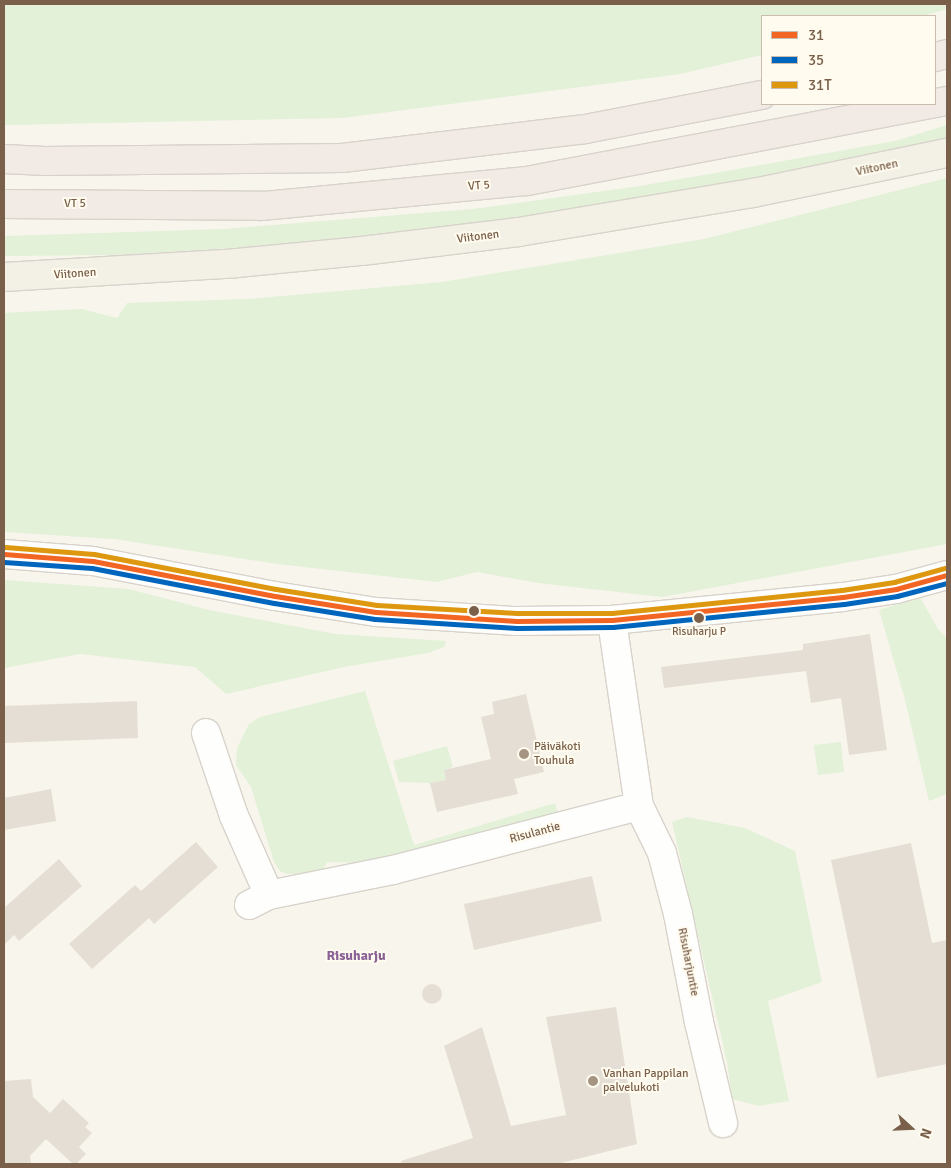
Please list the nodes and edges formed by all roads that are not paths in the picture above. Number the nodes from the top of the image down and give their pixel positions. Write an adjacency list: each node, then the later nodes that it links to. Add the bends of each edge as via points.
1 (761, 95): 4 (highway, via 585,129 342,158)
2 (926, 105): 5 (highway, VT 5, via 527,181 262,206)
3 (947, 153): 6 (main road, Viitonen, via 753,193 520,232 237,263)
4 (4, 159)
5 (4, 204)
6 (4, 277)
7 (4, 554): 9 (street, via 93,561 376,612 516,622)
8 (947, 576): 9 (street, via 843,597)
9 (612, 620): 11 (street)
10 (206, 733): 11 (street, Risulantie, via 259,900 393,870)
11 (639, 806): 12 (street, Risuharjuntie, via 662,853)
12 (723, 1123)

